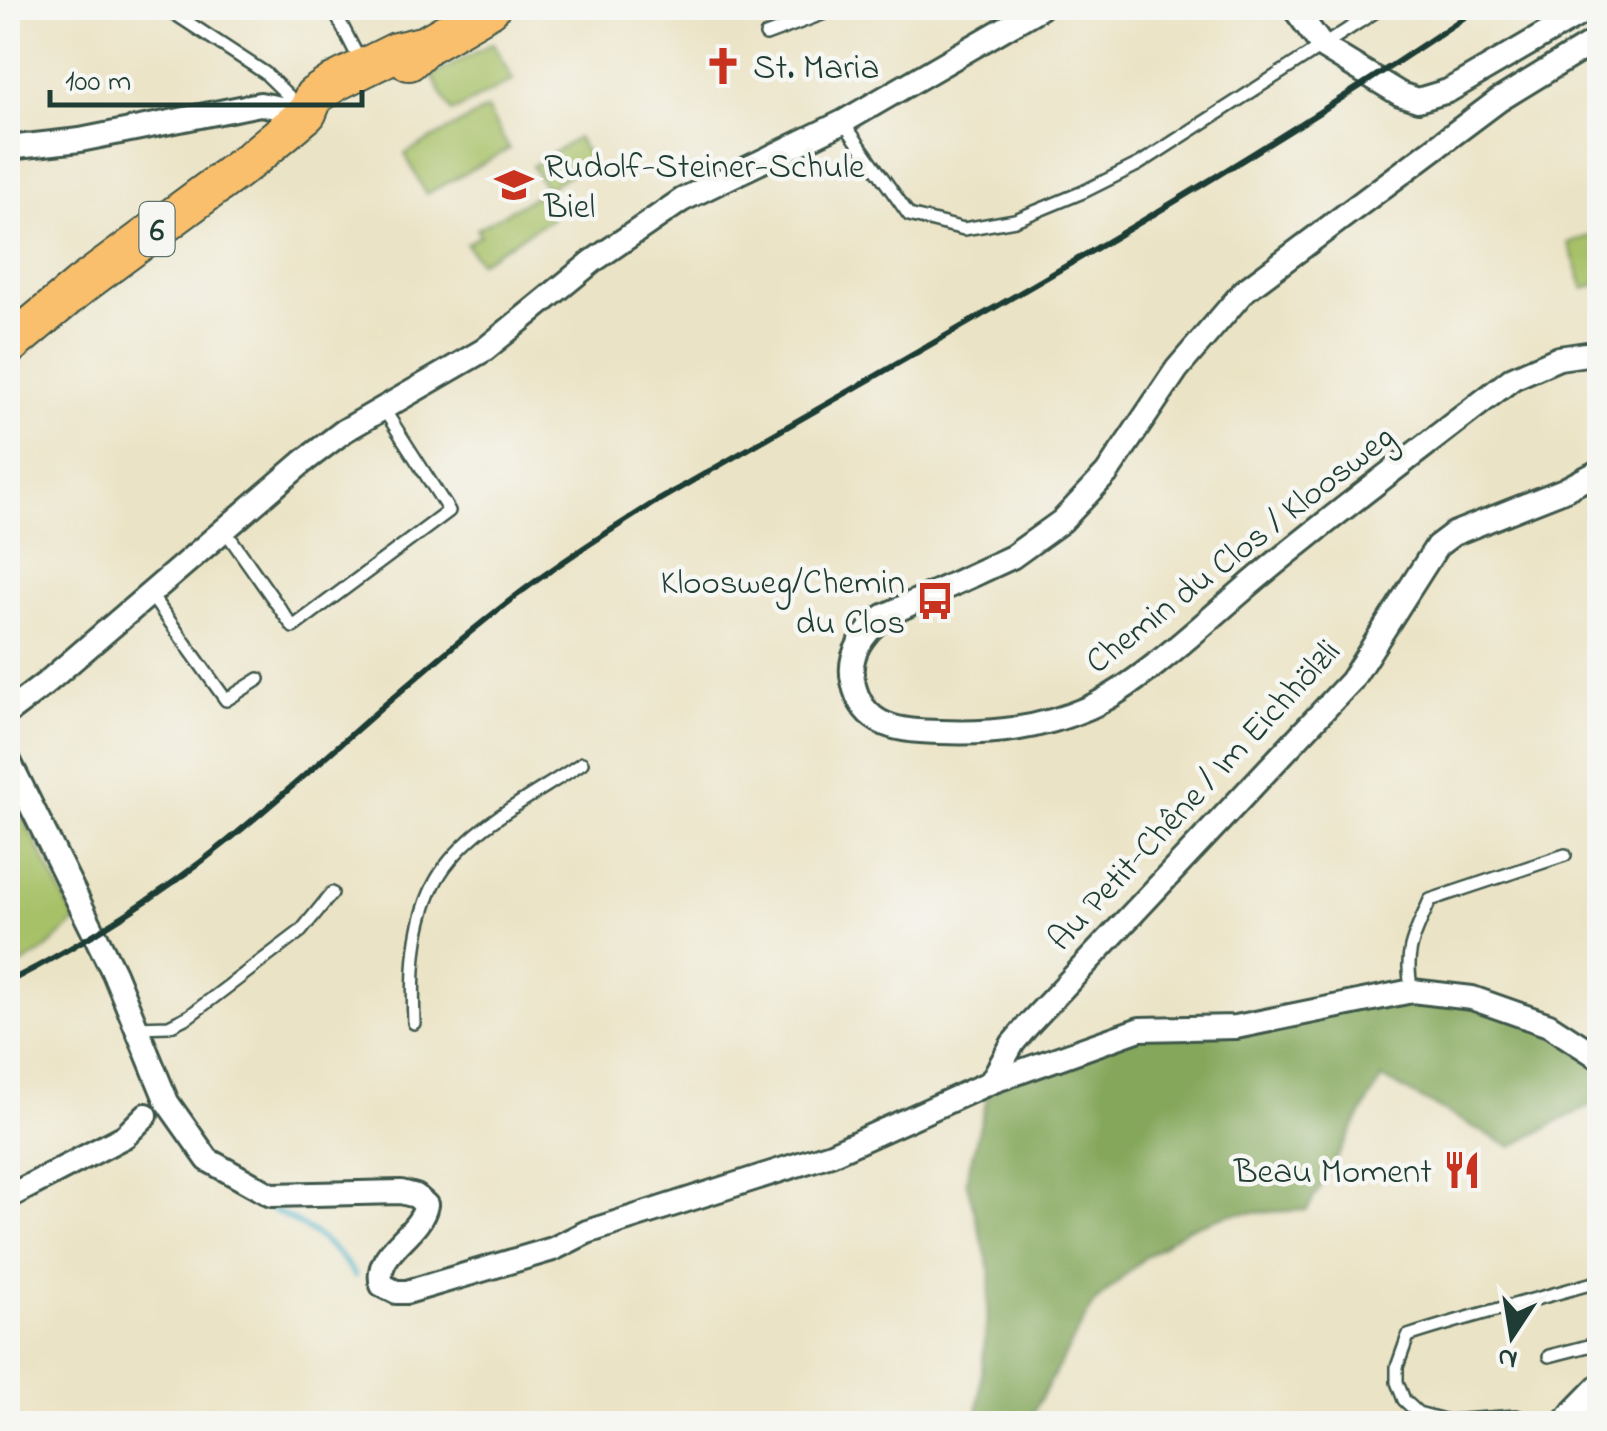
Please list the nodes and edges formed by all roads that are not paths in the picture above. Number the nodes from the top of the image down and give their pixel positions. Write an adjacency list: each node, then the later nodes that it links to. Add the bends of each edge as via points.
1 (166, 8): 14 (lane, via 264,73)
2 (342, 8): 13 (lane, via 335,12)
3 (486, 8): 11 (main road, 6)
4 (832, 8): 9 (lane)
5 (1040, 8): 15 (street)
6 (1294, 8): 12 (street)
7 (1380, 8): 12 (lane)
8 (1590, 8): 12 (street, via 1448,91 1418,100)
9 (766, 35)
10 (1600, 38): 18 (street, Chemin du Clos / Kloosweg, via 1499,100 1244,291 1177,369 1107,473 1062,522 1012,557 870,628 851,664 861,703 902,731 986,734 1054,722 1092,706 1131,682 1513,378 1559,358)
11 (426, 45): 13 (main road, 6); 14 (main road, 6, via 333,108)
12 (1323, 46): 15 (lane, via 1139,164 1014,220 964,229 909,216)
13 (364, 68): 14 (main road, 6, via 314,96)
14 (307, 113): 16 (street, via 260,104); 17 (main road, 6)
15 (843, 122): 19 (street, via 682,200 484,350)
16 (8, 148)
17 (8, 346)
18 (1600, 352)
19 (383, 408): 21 (street, via 303,462); 21 (lane, via 449,511 293,628)
20 (1600, 471): 33 (street, Au Petit-Chêne / Im Eichhölzli, via 1437,546 1351,681 1030,1023)
21 (224, 529): 22 (street)
22 (150, 594): 23 (lane, via 226,700); 24 (street)
23 (259, 679)
24 (8, 712)
25 (8, 759): 31 (street)
26 (582, 763): 30 (lane, via 479,832 437,880 417,942)
27 (1565, 856): 29 (lane, via 1430,900 1408,950)
28 (332, 893): 31 (lane, via 300,931 189,1016 169,1026)
29 (1412, 991): 32 (street, via 1472,998 1549,1024); 33 (street, via 1236,1027 1140,1029)
30 (414, 1023)
31 (135, 1027): 33 (street, via 167,1102 208,1160 253,1188 291,1197 401,1192 424,1202 422,1220 390,1252 380,1274 382,1285 396,1292 552,1250 587,1232 831,1154)
32 (1600, 1058)
33 (992, 1082)
34 (146, 1115): 35 (street, via 125,1136)
35 (8, 1197)
36 (1600, 1281): 40 (lane, via 1408,1336 1397,1382 1418,1413 1448,1421 1516,1416)
37 (1600, 1343): 38 (lane)
38 (1549, 1356)
39 (1600, 1385): 41 (street)
40 (1542, 1424)
41 (1562, 1424)

